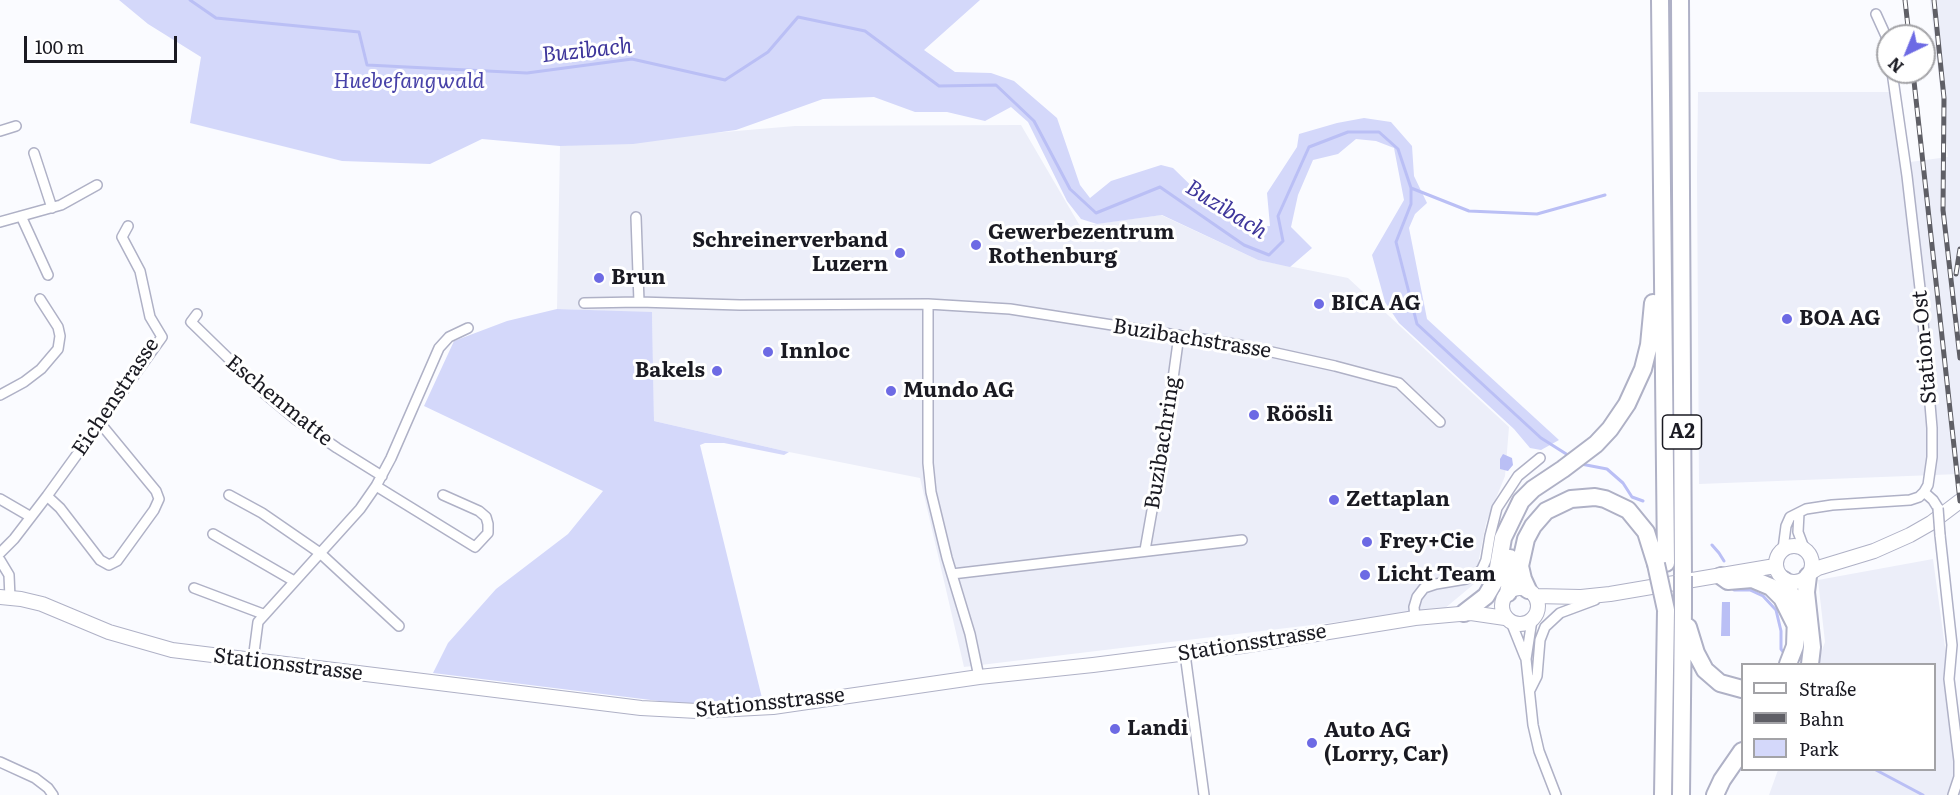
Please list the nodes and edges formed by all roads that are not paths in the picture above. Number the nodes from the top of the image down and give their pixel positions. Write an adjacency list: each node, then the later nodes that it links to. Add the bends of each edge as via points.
1 (1660, 0): 10 (highway, A2)
2 (1680, 0): 48 (highway, A2)
3 (1876, 14): 4 (street)
4 (1881, 24)
5 (1894, 84): 30 (street, Station-Ost, via 1920,289 1932,428 1932,458)
6 (16, 126): 7 (street)
7 (0, 131)
8 (34, 153): 11 (street)
9 (97, 185): 11 (street)
10 (1661, 200): 38 (highway, via 1649,345 1635,388 1620,416 1596,444 1527,494); 48 (highway, A2)
11 (52, 208): 12 (street)
12 (21, 216): 14 (street); 16 (street)
13 (636, 217): 18 (street)
14 (0, 222)
15 (128, 226): 26 (street, Eichenstrasse, via 122,237 140,271 150,317 162,337)
16 (48, 275)
17 (40, 299): 24 (street, via 58,327 58,349 41,369)
18 (639, 302): 19 (street, Buzibachstrasse); 20 (street, Buzibachstrasse)
19 (584, 303)
20 (928, 304): 23 (street, Buzibachstrasse, via 1010,309); 50 (street, via 928,463 936,517)
21 (197, 314): 28 (street, Eschenmatte, via 191,322 265,394 294,418)
22 (468, 327): 28 (street, via 449,337 439,348)
23 (1179, 335): 25 (street, Buzibachstrasse, via 1258,348 1399,383); 42 (street, Buzibachring)
24 (0, 395)
25 (1440, 422)
26 (100, 423): 33 (street, Eichenstrasse); 33 (street, via 156,491 159,500 117,561 109,565 100,560)
27 (1540, 458): 64 (street, via 1518,476 1497,508 1482,570 1466,579 1424,588 1414,607)
28 (382, 476): 29 (street)
29 (376, 486): 32 (street, via 475,547 488,533 486,517); 45 (street)
30 (1924, 492): 36 (street, via 1910,500 1816,507); 77 (street, bridge, via 1938,508)
31 (229, 495): 45 (street)
32 (443, 495)
33 (47, 496): 37 (street, Eichenstrasse)
34 (0, 499): 37 (street)
35 (1960, 501): 46 (main road, via 1910,535)
36 (1799, 513): 41 (street, via 1787,522); 43 (street, via 1798,532)
37 (31, 517): 44 (street, Eichenstrasse)
38 (1509, 527): 57 (highway, via 1511,578); 61 (highway, via 1503,538 1496,579 1486,596)
39 (213, 534): 53 (street)
40 (1242, 540): 42 (street)
41 (1783, 549): 43 (main road, via 1793,546); 49 (main road, via 1777,557)
42 (1145, 550): 50 (street)
43 (1806, 551): 46 (main road, via 1820,556); 51 (main road, via 1812,563)
44 (0, 553)
45 (320, 553): 53 (street); 67 (street)
46 (1849, 557): 51 (main road)
47 (0, 560): 58 (street, Stationsstrasse, via 9,575)
48 (1668, 563): 55 (highway, via 1628,510 1595,497 1571,499 1546,511 1526,539 1520,566); 60 (highway, A2, bridge)
49 (1779, 573): 51 (main road, via 1794,583); 52 (main road); 66 (highway, via 1792,596)
50 (952, 574): 73 (street)
51 (1809, 575): 72 (highway, via 1806,592)
52 (1721, 576): 56 (main road); 66 (highway, via 1728,581 1752,579 1771,586)
53 (294, 581): 62 (street)
54 (194, 588): 62 (street)
55 (1531, 593): 57 (main road, via 1517,588); 59 (main road); 63 (main road, via 1538,602)
56 (1610, 594): 59 (main road); 75 (street, via 1560,613 1550,621 1541,636 1537,675)
57 (1505, 596): 61 (main road, Stationsstrasse); 65 (main road, via 1502,608)
58 (5, 597): 70 (main road, Stationsstrasse, via 50,606 127,638 172,650)
59 (1581, 597): 63 (main road, via 1550,606)
60 (1674, 610): 74 (highway, via 1705,670 1720,683); 82 (highway, A2); 83 (highway, A2, via 1683,711)
61 (1468, 613): 64 (main road, Stationsstrasse); 65 (main road, Stationsstrasse)
62 (263, 614): 70 (street, via 257,625)
63 (1534, 617): 65 (main road, via 1522,624); 69 (street)
64 (1415, 618): 68 (main road, Stationsstrasse)
65 (1508, 620): 69 (street)
66 (1795, 624): 71 (highway, via 1795,646)
67 (399, 626)
68 (1185, 654): 73 (main road, Stationsstrasse); 80 (street)
69 (1526, 659): 75 (street)
70 (253, 660): 73 (main road, Stationsstrasse, via 683,711 773,707)
71 (1788, 663)
72 (1810, 663)
73 (979, 676)
74 (1741, 688)
75 (1529, 693): 81 (street, via 1536,742)
76 (1741, 754): 84 (highway)
77 (1959, 761): 85 (street)
78 (0, 762): 79 (street, via 35,778)
79 (53, 795)
80 (1204, 795)
81 (1556, 795)
82 (1663, 795)
83 (1681, 795)
84 (1715, 795)
85 (1953, 795)

